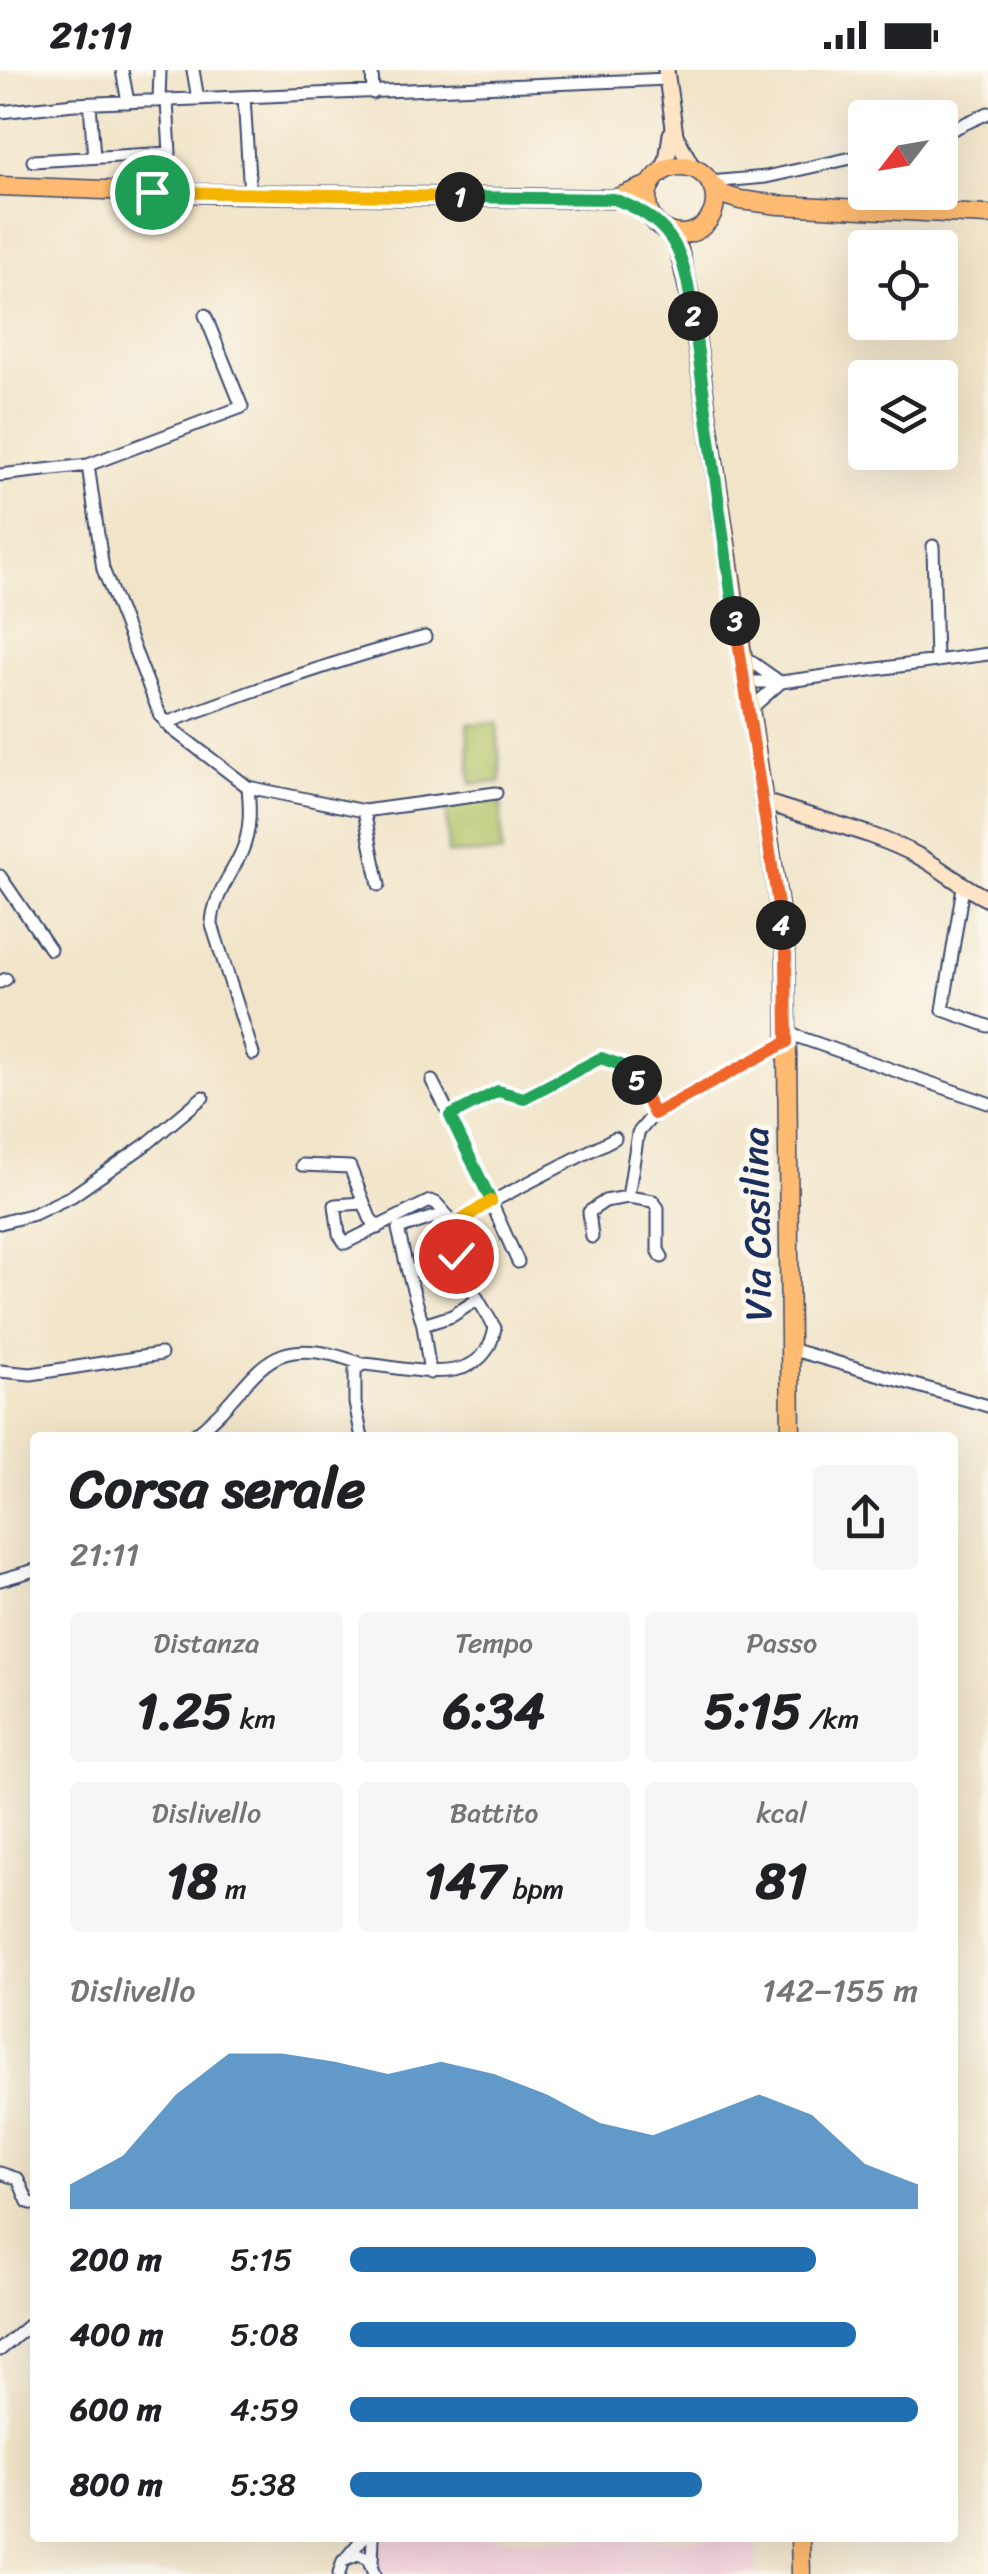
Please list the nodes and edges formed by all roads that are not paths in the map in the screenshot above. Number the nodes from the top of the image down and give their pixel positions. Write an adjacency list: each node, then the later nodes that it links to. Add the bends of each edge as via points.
1 (122, 70): 10 (street)
2 (160, 70): 9 (street)
3 (193, 70): 8 (street)
4 (372, 70): 6 (street)
5 (667, 75): 6 (street); 14 (street)
6 (373, 92): 7 (street)
7 (244, 97): 8 (street); 23 (street)
8 (198, 99): 9 (street)
9 (163, 101): 10 (street); 16 (street, via 170,153)
10 (128, 102): 11 (street)
11 (90, 104): 12 (street); 16 (street)
12 (0, 112)
13 (988, 113): 15 (street)
14 (671, 114): 19 (street); 20 (street, via 670,145)
15 (958, 127)
16 (94, 158): 18 (street)
17 (848, 158): 21 (street)
18 (33, 161)
19 (692, 167): 20 (main road); 21 (main road)
20 (655, 178): 24 (main road); 28 (main road, via 647,209)
21 (711, 183): 25 (main road, via 724,195); 27 (main road, via 715,205)
22 (0, 186): 23 (main road)
23 (250, 194): 24 (main road)
24 (614, 199): 28 (main road)
25 (758, 202): 26 (main road); 27 (main road, via 731,207)
26 (988, 215)
27 (705, 223): 28 (main road, via 679,235); 29 (main road, Via Casilina, via 690,264)
28 (662, 228): 29 (main road, Via Casilina, via 679,250)
29 (690, 297): 35 (main road, Via Casilina)
30 (206, 315): 31 (street, via 242,408)
31 (88, 466): 32 (street); 41 (street, via 104,569)
32 (0, 475)
33 (933, 546): 37 (street)
34 (425, 637): 41 (street)
35 (740, 653): 38 (street); 39 (main road, Via Casilina)
36 (988, 654): 37 (street)
37 (936, 661): 38 (street)
38 (781, 682): 39 (street); 40 (street)
39 (745, 688): 40 (main road, Via Casilina)
40 (750, 718): 44 (main road, Via Casilina)
41 (166, 723): 42 (street)
42 (248, 787): 45 (street); 53 (street, via 244,848 212,925)
43 (496, 792): 45 (street)
44 (762, 801): 48 (street, via 873,836 923,858); 52 (main road, Via Casilina, via 786,955)
45 (364, 811): 47 (street)
46 (0, 876): 50 (street)
47 (378, 885)
48 (963, 887): 49 (street); 51 (street, via 943,1010)
49 (988, 899)
50 (50, 949)
51 (988, 1026)
52 (787, 1037): 56 (street); 57 (street); 74 (main road, Via Casilina)
53 (253, 1054)
54 (432, 1081): 58 (street)
55 (203, 1097): 64 (street, via 72,1196)
56 (988, 1103)
57 (654, 1114): 58 (street, via 634,1072 601,1058 524,1098 498,1091); 61 (street, via 638,1133)
58 (450, 1116): 62 (street)
59 (615, 1138): 62 (street)
60 (302, 1165): 63 (street, via 350,1166)
61 (628, 1197): 67 (street, via 589,1212); 69 (street, via 658,1208)
62 (492, 1202): 65 (street); 70 (street)
63 (363, 1203): 66 (street); 66 (street, via 335,1205 339,1234 346,1243)
64 (0, 1223)
65 (452, 1227): 66 (street, via 430,1201); 68 (street); 71 (street, via 436,1217 398,1229)
66 (378, 1228)
67 (592, 1237)
68 (456, 1256): 71 (street); 72 (street)
69 (662, 1257)
70 (518, 1262)
71 (408, 1272): 73 (street)
72 (478, 1300): 73 (street); 78 (street, via 495,1328 492,1342 461,1367)
73 (423, 1325): 78 (street)
74 (790, 1349): 79 (street); 82 (main road, Via Casilina)
75 (161, 1354): 77 (street, via 31,1374)
76 (362, 1364): 78 (street); 80 (street, via 315,1352 280,1354); 81 (street, via 354,1370)
77 (0, 1371)
78 (430, 1373)
79 (988, 1406)
80 (198, 1432)
81 (361, 1432)
82 (791, 1432)
83 (30, 1571): 84 (street)
84 (0, 1580)
85 (0, 2173): 86 (street, via 18,2179)
86 (30, 2203)
87 (30, 2324): 88 (street)
88 (0, 2350)
89 (360, 2542): 92 (street)
90 (373, 2542): 93 (street)
91 (800, 2542): 95 (main road)
92 (347, 2558): 93 (street, via 363,2556); 94 (street)
93 (373, 2569)
94 (339, 2574)
95 (800, 2574)

